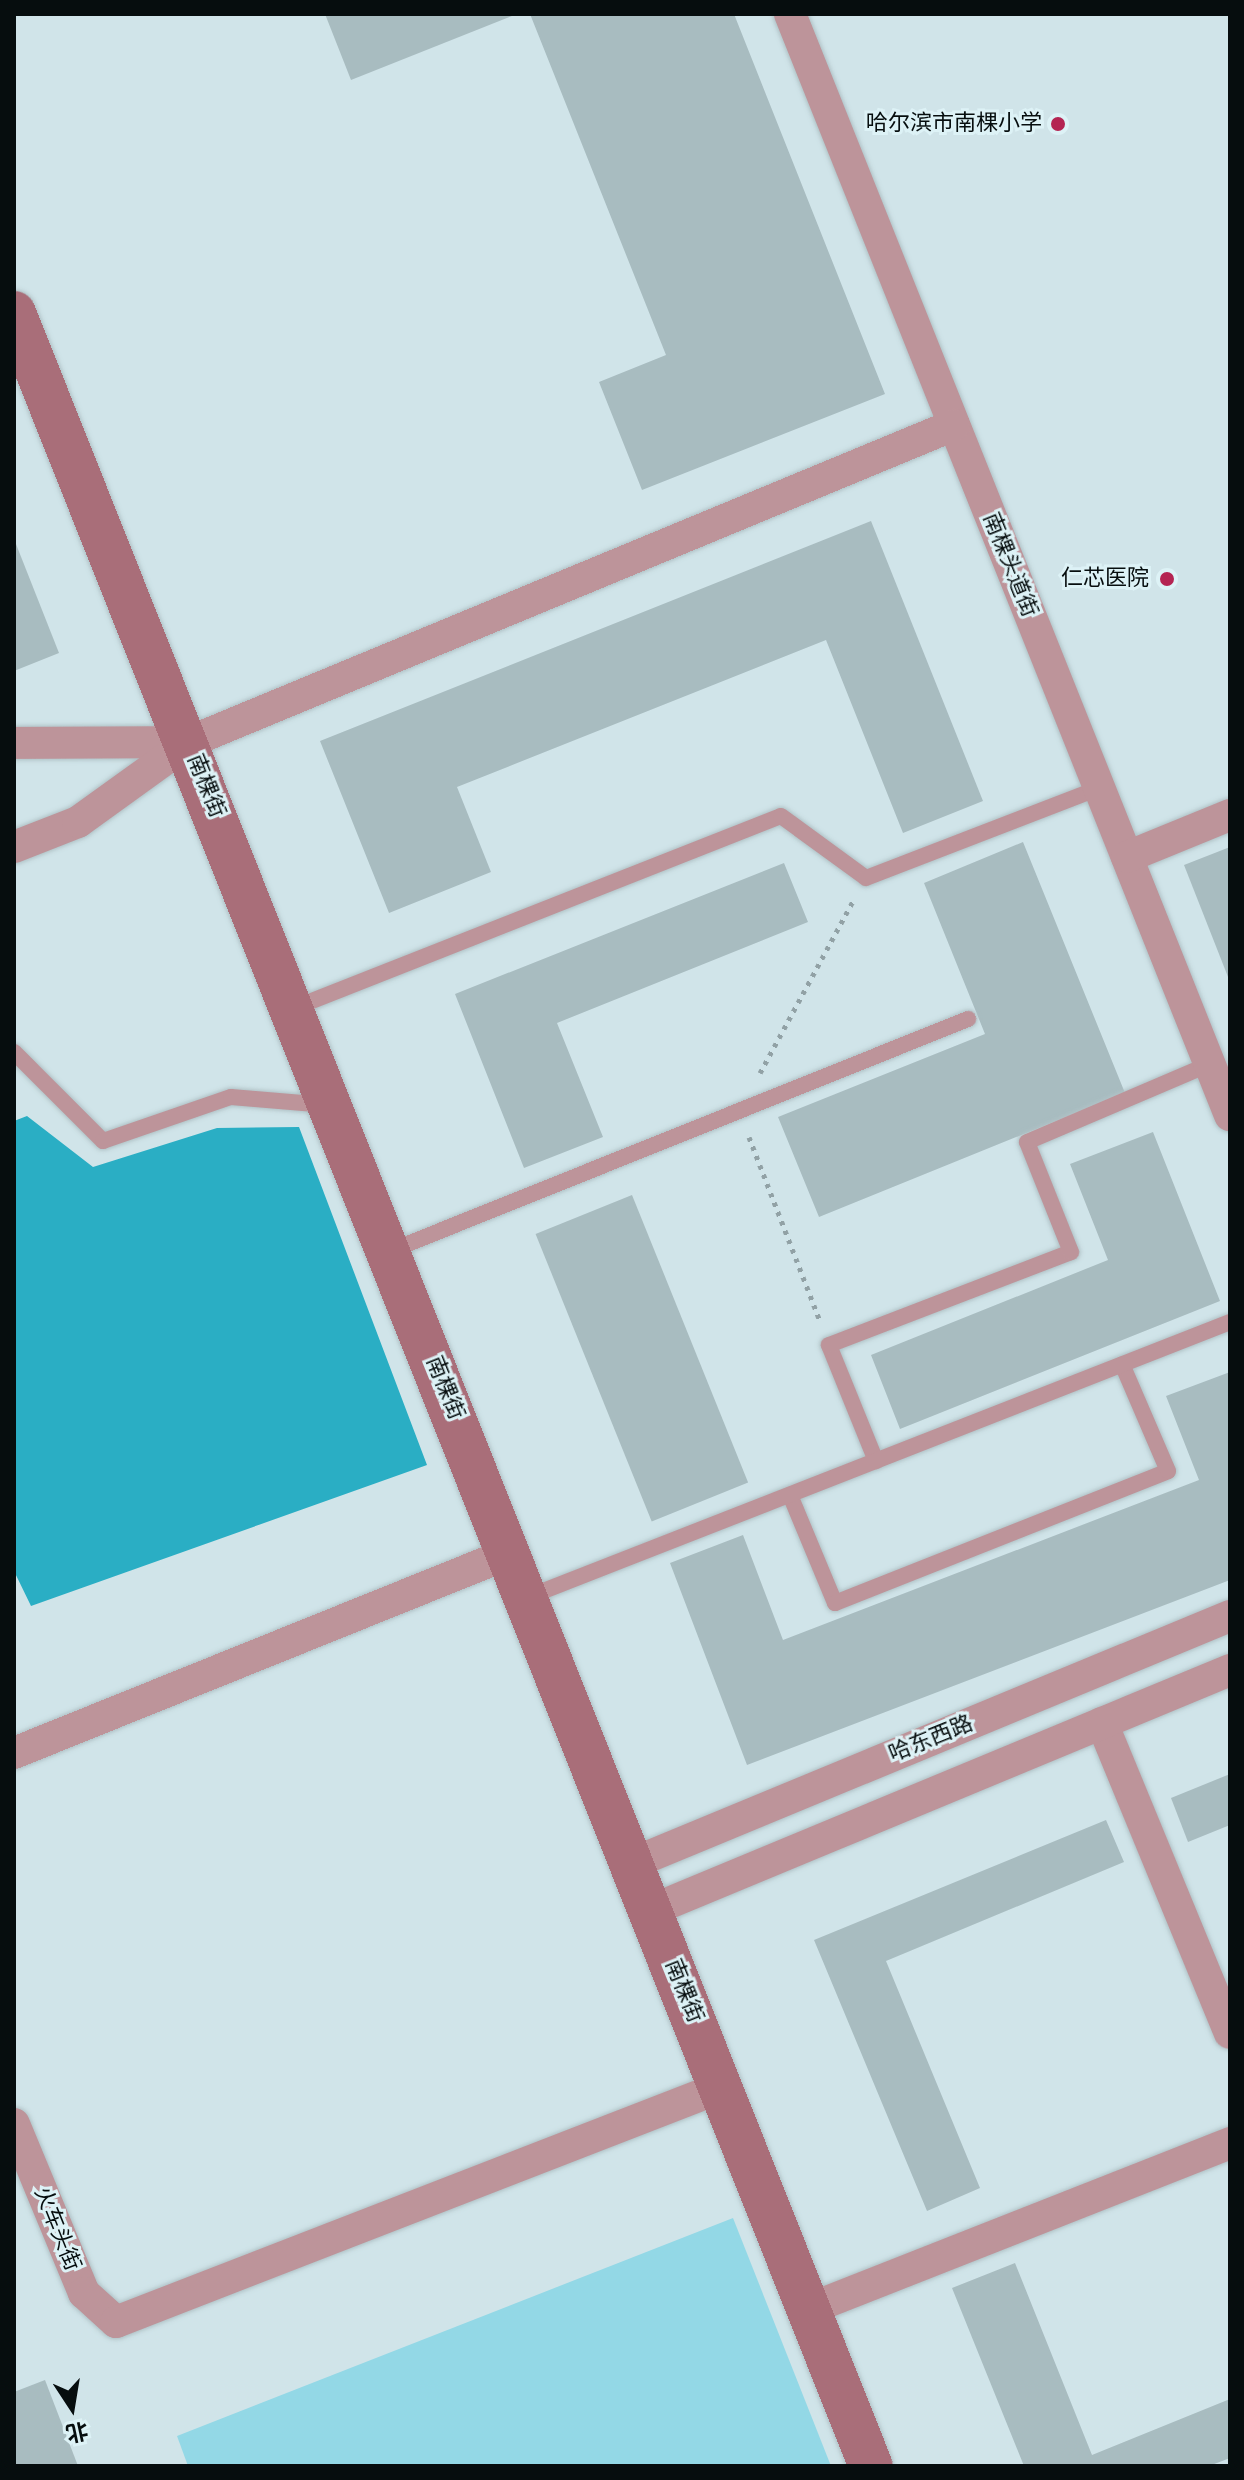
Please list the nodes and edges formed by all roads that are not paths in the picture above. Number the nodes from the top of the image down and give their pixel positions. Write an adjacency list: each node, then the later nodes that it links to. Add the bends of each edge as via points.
1 (790, 14): 3 (street, 南棵头道街)
2 (14, 313): 4 (street, 南棵街)
3 (954, 425): 4 (street); 6 (street, 南棵头道街)
4 (189, 742): 5 (street); 8 (street, via 78,822); 10 (street, 南棵街)
5 (14, 743)
6 (1099, 788): 9 (street, 南棵头道街); 10 (lane, via 866,878 781,816)
7 (1230, 815): 9 (street)
8 (14, 847)
9 (1127, 857): 13 (street, 南棵头道街)
10 (294, 1008): 14 (street, 南棵街)
11 (968, 1019): 16 (lane)
12 (14, 1052): 14 (lane, via 103,1141 231,1097)
13 (1210, 1064): 15 (street, 南棵头道街); 19 (lane, via 1027,1142 1071,1252 829,1345)
14 (333, 1105): 16 (street, 南棵街)
15 (1230, 1115)
16 (390, 1251): 21 (street, 南棵街)
17 (1230, 1322): 18 (lane)
18 (1122, 1364): 19 (lane); 20 (lane, via 1168,1471 835,1603)
19 (876, 1461): 20 (lane)
20 (790, 1495): 22 (lane)
21 (510, 1553): 22 (street, 南棵街); 26 (street)
22 (528, 1597): 27 (street, 南棵街)
23 (1230, 1616): 27 (street, 哈东西路)
24 (1230, 1670): 25 (street)
25 (1102, 1723): 28 (street); 29 (street)
26 (14, 1753)
27 (633, 1863): 28 (street, 南棵街)
28 (652, 1910): 30 (street, 南棵街)
29 (1230, 2033)
30 (722, 2087): 31 (street, 火车头街, via 116,2322 84,2293); 33 (street, 南棵街)
31 (14, 2124)
32 (1230, 2143): 33 (street)
33 (809, 2309): 34 (street, 南棵街)
34 (871, 2466)

